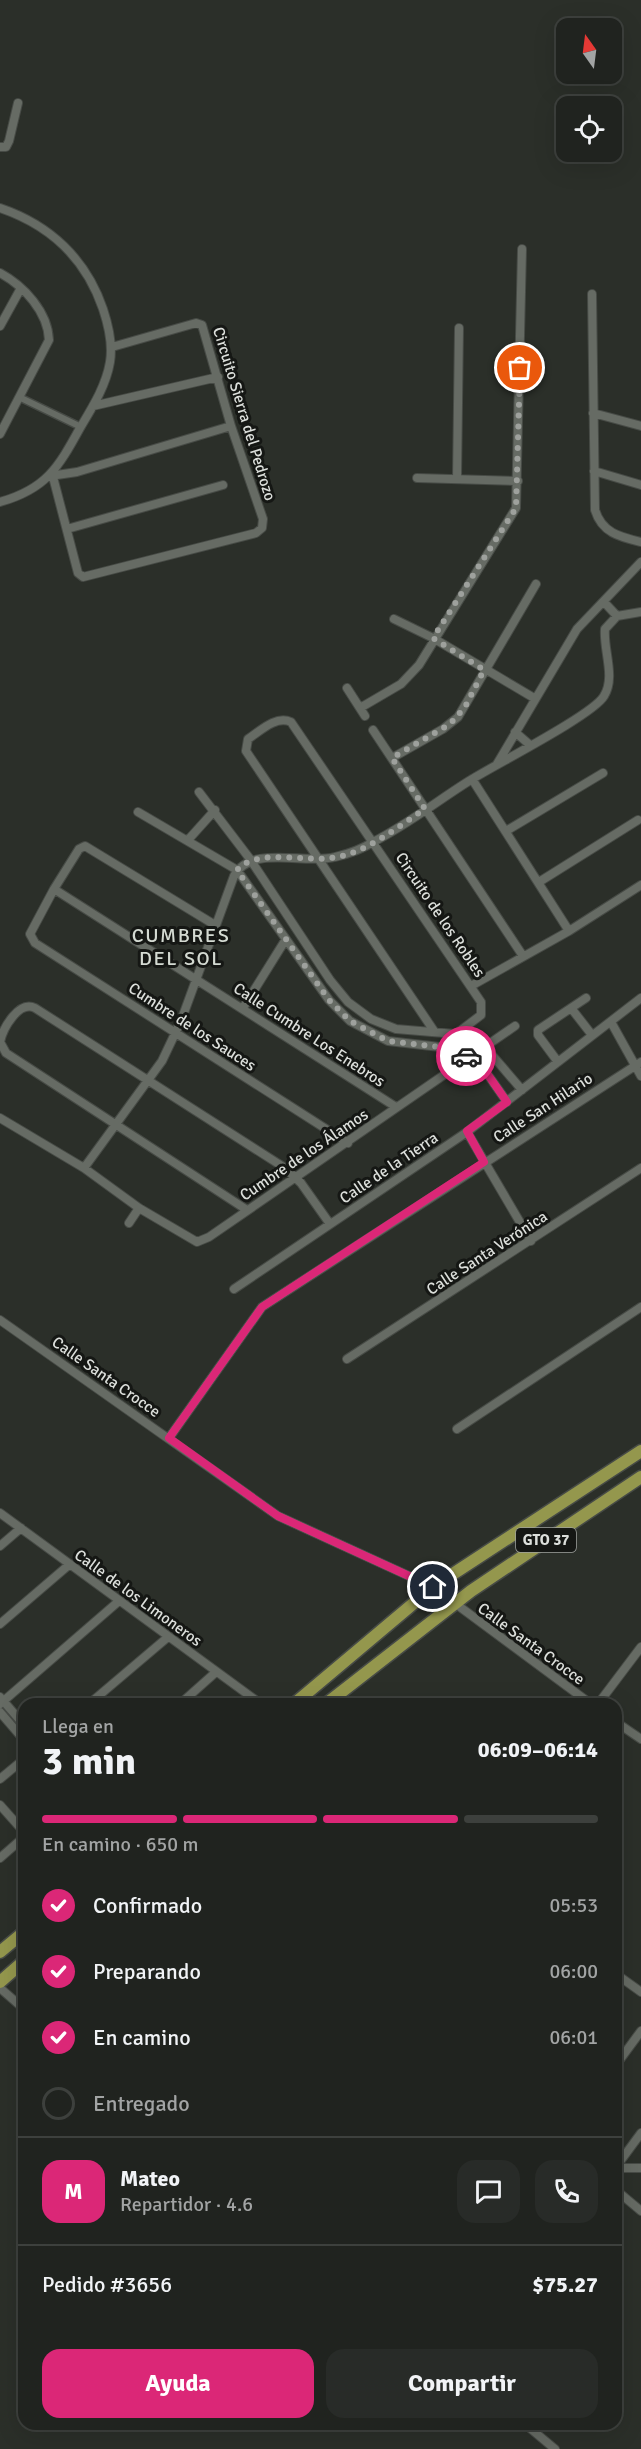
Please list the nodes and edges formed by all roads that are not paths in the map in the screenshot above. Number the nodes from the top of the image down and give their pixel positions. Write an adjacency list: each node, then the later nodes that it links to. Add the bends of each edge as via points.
1 (18, 103): 2 (street)
2 (3, 147)
3 (0, 208): 10 (street, via 41,227 68,248 97,291)
4 (522, 249): 23 (street)
5 (0, 273): 6 (street)
6 (21, 288): 8 (street); 12 (street, via 43,316 50,340)
7 (592, 294): 14 (street)
8 (0, 326)
9 (459, 328): 22 (street)
10 (112, 347): 11 (street, Circuito Sierra del Pedrozo, via 200,324); 13 (street, via 107,375)
11 (218, 377): 13 (street); 15 (street, Circuito Sierra del Pedrozo)
12 (21, 398): 17 (street); 18 (street)
13 (93, 406): 17 (street)
14 (593, 414): 16 (street); 19 (street)
15 (231, 426): 20 (street); 27 (street, Circuito Sierra del Pedrozo, via 263,519 262,528 256,533 86,578 78,573)
16 (641, 426)
17 (81, 427): 20 (street)
18 (0, 434)
19 (594, 471): 25 (street); 28 (street, via 597,518 609,532)
20 (51, 476): 26 (street, via 27,493); 27 (street, Circuito Sierra del Pedrozo)
21 (417, 478): 22 (street)
22 (457, 479): 23 (street)
23 (518, 481): 35 (street, via 516,508 511,518)
24 (223, 484): 27 (street)
25 (641, 485)
26 (0, 502)
27 (67, 529)
28 (641, 542)
29 (641, 562): 31 (street)
30 (536, 584): 36 (street)
31 (604, 602): 33 (street); 38 (street, via 577,629)
32 (641, 612): 33 (street)
33 (617, 616): 43 (street, via 605,629 608,675 604,696 587,711)
34 (394, 619): 35 (street)
35 (433, 638): 36 (street); 39 (street, via 407,678)
36 (484, 670): 38 (street); 44 (street, via 465,707 450,724)
37 (347, 688): 39 (street)
38 (534, 698): 42 (street)
39 (360, 708): 40 (street)
40 (365, 716)
41 (373, 730): 44 (street)
42 (515, 732): 43 (street); 45 (street)
43 (530, 745): 45 (street)
44 (392, 758): 49 (street)
45 (496, 765): 47 (street)
46 (603, 773): 53 (street)
47 (472, 779): 49 (street); 53 (street)
48 (199, 792): 50 (street)
49 (425, 809): 55 (street); 65 (street)
50 (215, 810): 54 (street); 56 (street)
51 (138, 812): 54 (street)
52 (638, 820): 59 (street)
53 (506, 831): 59 (street)
54 (188, 840): 58 (street)
55 (374, 842): 57 (street, via 346,854); 57 (street, Circuito de los Robles, via 291,722 280,719 248,739 246,751); 67 (street, Circuito de los Robles)
56 (250, 859): 57 (street); 58 (street); 74 (street, via 348,1002 371,1019 396,1029)
57 (320, 859): 74 (street, Circuito de los Robles)
58 (237, 870): 62 (street); 64 (street)
59 (538, 882): 63 (street)
60 (641, 885): 63 (street)
61 (54, 889): 62 (street, via 79,849 90,847); 66 (street, Calle Cumbre Los Enebros); 75 (street, Cumbre de los Sauces, via 31,929 35,943)
62 (215, 925): 66 (street)
63 (569, 931): 65 (street)
64 (286, 939): 70 (street); 80 (street, via 329,1000 350,1021 388,1041 440,1047)
65 (523, 956): 67 (street)
66 (196, 979): 70 (street, Calle Cumbre Los Enebros); 75 (street)
67 (471, 986): 76 (street, Circuito de los Robles, via 481,1002 481,1015)
68 (586, 998): 71 (street)
69 (641, 998): 72 (street, Calle de la Tierra)
70 (243, 1008): 87 (street, Calle Cumbre Los Enebros)
71 (571, 1008): 77 (street); 81 (street, via 537,1032)
72 (611, 1022): 77 (street, Calle de la Tierra); 82 (street)
73 (515, 1026): 79 (street, Cumbre de los Álamos)
74 (434, 1031): 76 (street)
75 (177, 1032): 84 (street); 91 (street, Cumbre de los Sauces)
76 (456, 1034): 79 (street)
77 (592, 1035): 81 (street, Calle de la Tierra)
78 (0, 1044): 84 (street, via 19,1009 28,1005); 89 (street, via 6,1053)
79 (486, 1048): 80 (street, Cumbre de los Álamos); 85 (street)
80 (471, 1059): 86 (street, via 486,1072); 87 (street, Cumbre de los Álamos)
81 (558, 1062): 85 (street, Calle de la Tierra)
82 (638, 1064): 83 (street); 92 (street, Calle San Hilario)
83 (641, 1076)
84 (150, 1082): 89 (street); 95 (street)
85 (522, 1090): 86 (street, Calle de la Tierra)
86 (507, 1102): 90 (street, Calle de la Tierra)
87 (396, 1107): 91 (street, Cumbre de los Álamos)
88 (0, 1118): 93 (street)
89 (116, 1125): 93 (street); 97 (street)
90 (467, 1131): 92 (street); 99 (street, Calle de la Tierra)
91 (348, 1143): 95 (street, Cumbre de los Álamos)
92 (484, 1162): 100 (street); 106 (street, Calle San Hilario, via 262,1307)
93 (84, 1168): 96 (street)
94 (641, 1168): 100 (street, Calle Santa Verónica)
95 (297, 1179): 97 (street, Cumbre de los Álamos); 99 (street)
96 (139, 1208): 97 (street, Cumbre de los Álamos, via 197,1242); 98 (street)
97 (247, 1210)
98 (129, 1223)
99 (330, 1224): 101 (street, Calle de la Tierra)
100 (531, 1241): 104 (street, Calle Santa Verónica)
101 (234, 1289)
102 (641, 1307): 105 (street)
103 (0, 1320): 106 (street, Calle Santa Crocce)
104 (347, 1359)
105 (457, 1429)
106 (169, 1438): 113 (street, Calle Santa Crocce, via 278,1516)
107 (641, 1451): 113 (main road, GTO 37)
108 (641, 1477): 115 (main road, GTO 37)
109 (0, 1513): 110 (street, Calle de los Limoneros)
110 (21, 1528): 111 (street); 112 (street, Calle de los Limoneros)
111 (0, 1546)
112 (70, 1564): 114 (street, Calle de los Limoneros); 116 (street)
113 (433, 1587): 115 (street, Calle Santa Crocce); 123 (main road, GTO 37)
114 (119, 1601): 117 (street, Calle de los Limoneros); 127 (street)
115 (453, 1604): 124 (main road, GTO 37); 125 (street, Calle Santa Crocce)
116 (0, 1624)
117 (168, 1637): 119 (street, Calle de los Limoneros); 120 (street)
118 (641, 1647): 126 (street)
119 (216, 1672): 121 (street); 122 (street, Calle de los Limoneros)
120 (96, 1698)
121 (187, 1698)
122 (253, 1698)
123 (301, 1698)
124 (334, 1698)
125 (583, 1698)
126 (603, 1698)
127 (1, 1701): 129 (street)
128 (0, 1712): 131 (street)
129 (18, 1719)
130 (622, 1726): 132 (street)
131 (18, 1733)
132 (641, 1739)
133 (18, 1764): 134 (street)
134 (0, 1779)
135 (0, 1805): 136 (street)
136 (18, 1827)
137 (18, 1840): 138 (street)
138 (0, 1858)
139 (18, 1937): 140 (main road)
140 (1, 1950)
141 (18, 1966): 143 (main road)
142 (622, 1978): 145 (street)
143 (0, 1982)
144 (0, 1988): 146 (street)
145 (641, 1992)
146 (18, 2004)
147 (641, 2031): 148 (street)
148 (622, 2056)
149 (641, 2133): 150 (street)
150 (622, 2160)
151 (622, 2168): 152 (street)
152 (641, 2168)
153 (622, 2195): 154 (street)
154 (641, 2211)
155 (532, 2430): 156 (street)
156 (555, 2449)

